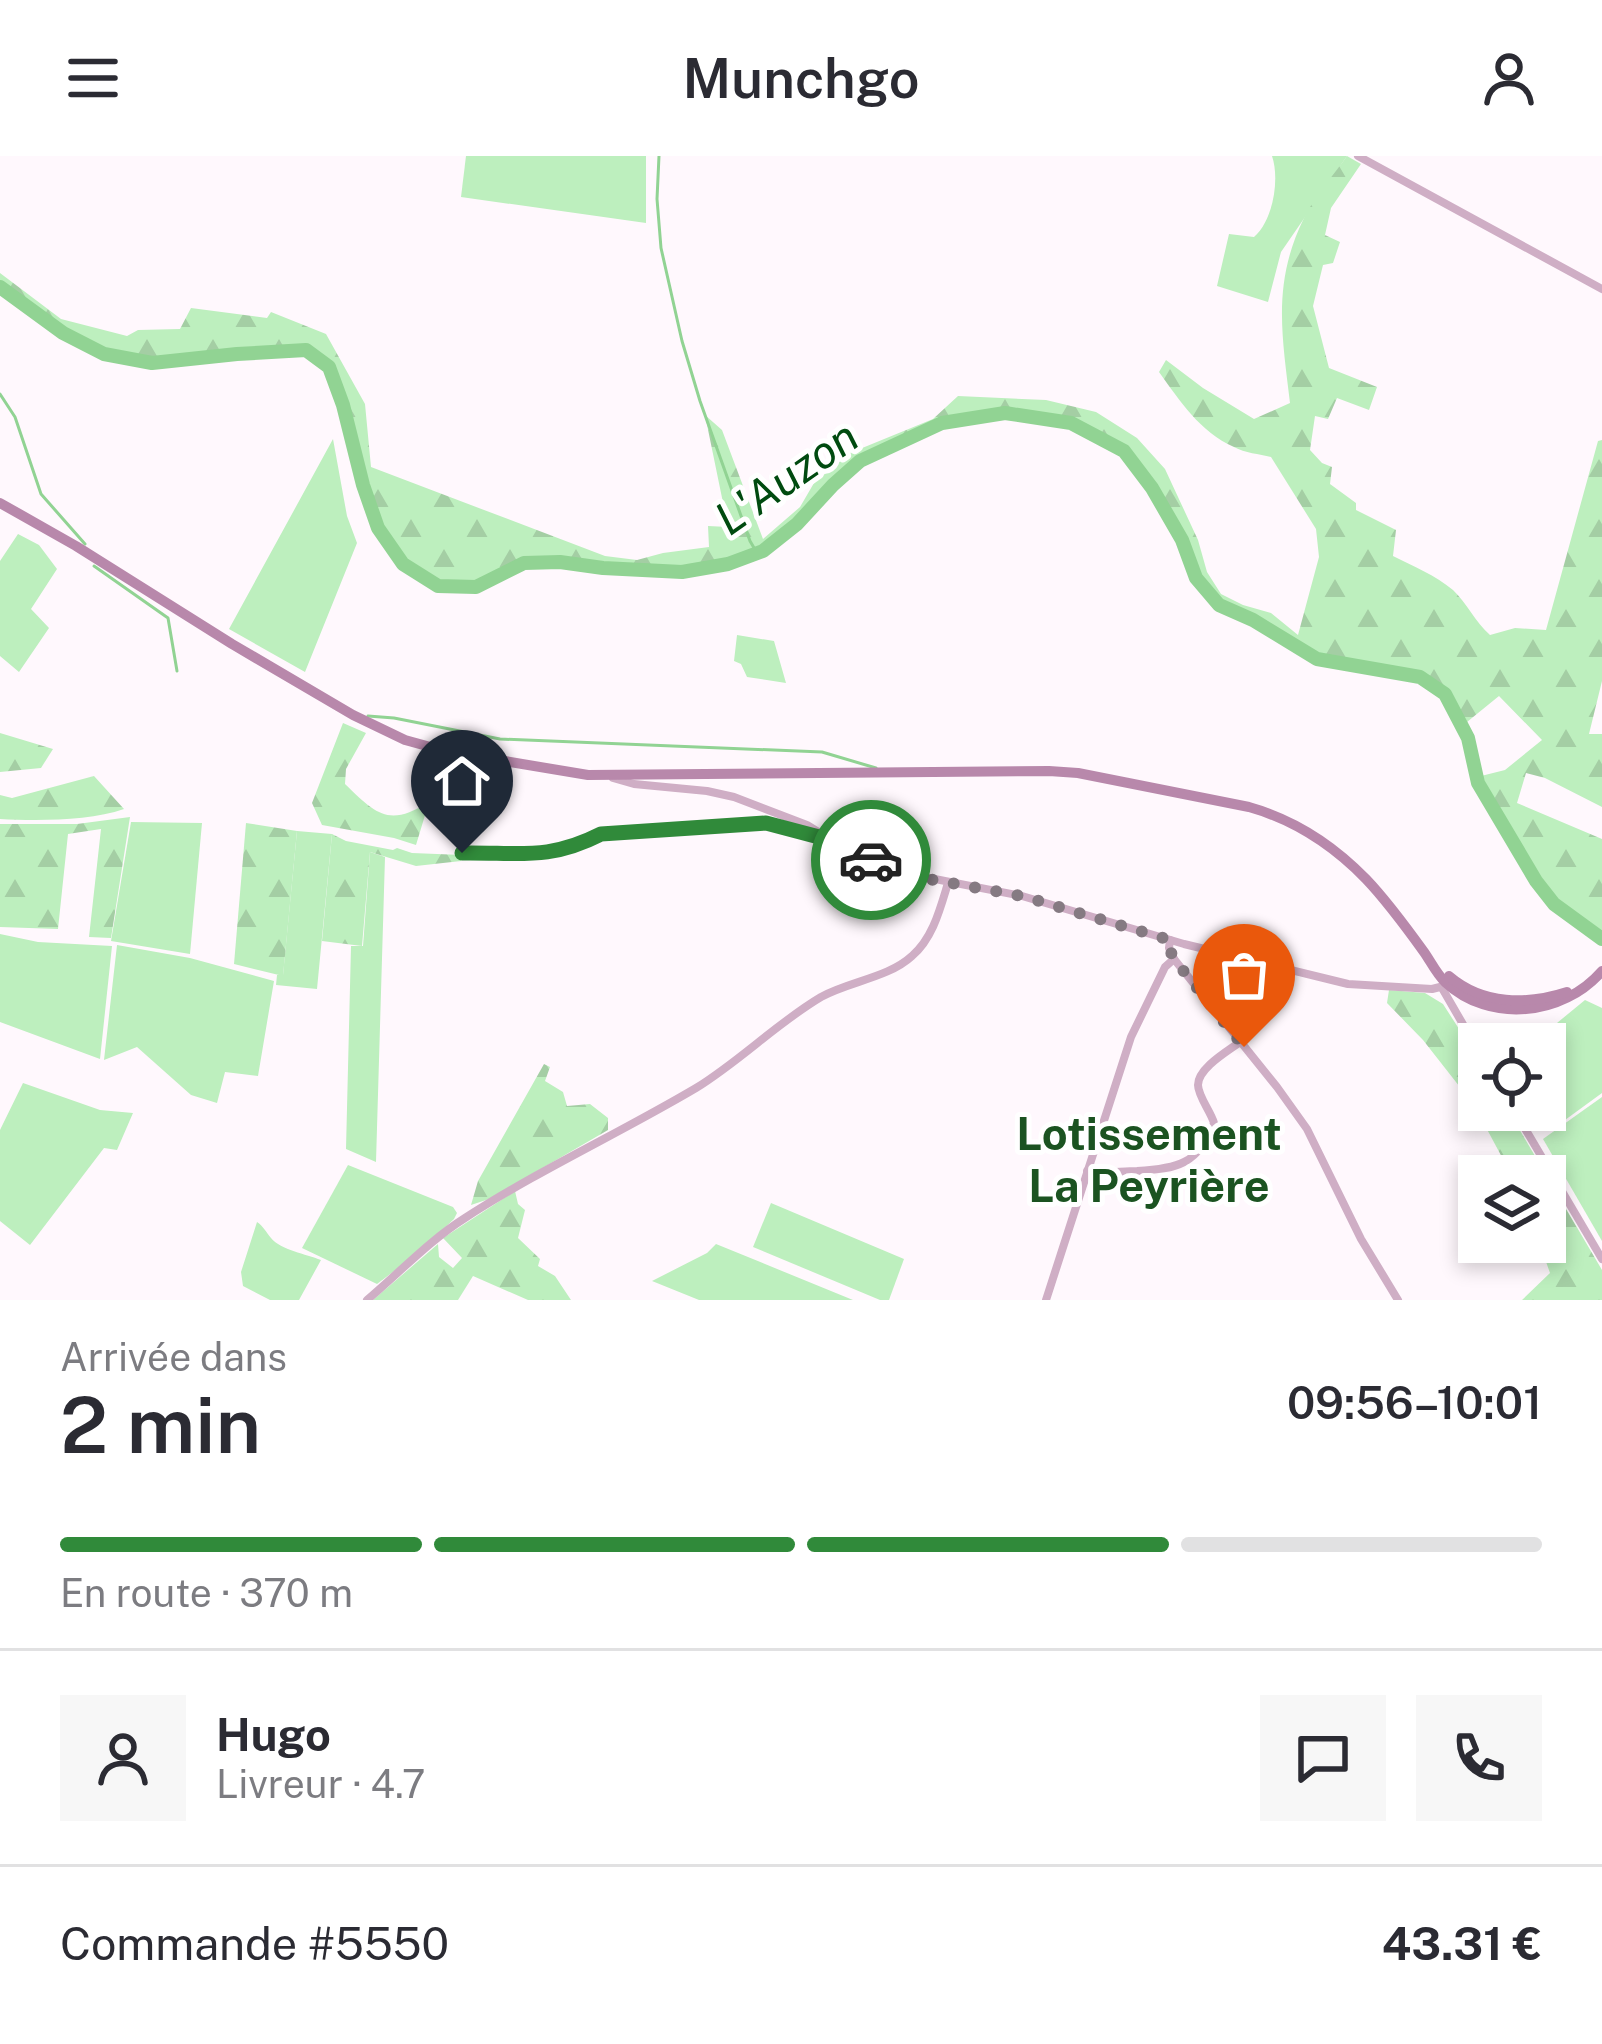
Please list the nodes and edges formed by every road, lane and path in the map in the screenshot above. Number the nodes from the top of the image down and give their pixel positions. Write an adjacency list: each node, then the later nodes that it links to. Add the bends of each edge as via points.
1 (1358, 156): 2 (street)
2 (1602, 289)
3 (0, 503): 4 (main road, via 388,733 445,752)
4 (606, 776): 5 (street, via 760,805); 11 (main road, via 1049,770 1270,813 1318,838 1367,881)
5 (836, 843): 6 (street, via 748,822 601,834 546,854); 7 (street, via 894,871)
6 (462, 853)
7 (947, 884): 8 (street, via 1022,896); 17 (street, via 933,928 907,961 819,998 698,1087 461,1220)
8 (1170, 940): 9 (street); 11 (street, via 1348,983)
9 (1174, 959): 13 (street); 15 (street, via 1131,1036)
10 (1602, 971): 11 (main road, via 1541,999 1515,1001); 11 (main road, via 1569,998 1529,1009 1490,1006)
11 (1447, 983): 12 (street)
12 (1466, 1023)
13 (1240, 1042): 15 (street, via 1199,1080 1214,1123 1192,1157 1172,1169); 19 (street, via 1306,1130)
14 (1526, 1131): 16 (street)
15 (1087, 1171): 18 (street)
16 (1602, 1259)
17 (367, 1300)
18 (1046, 1300)
19 (1397, 1300)

